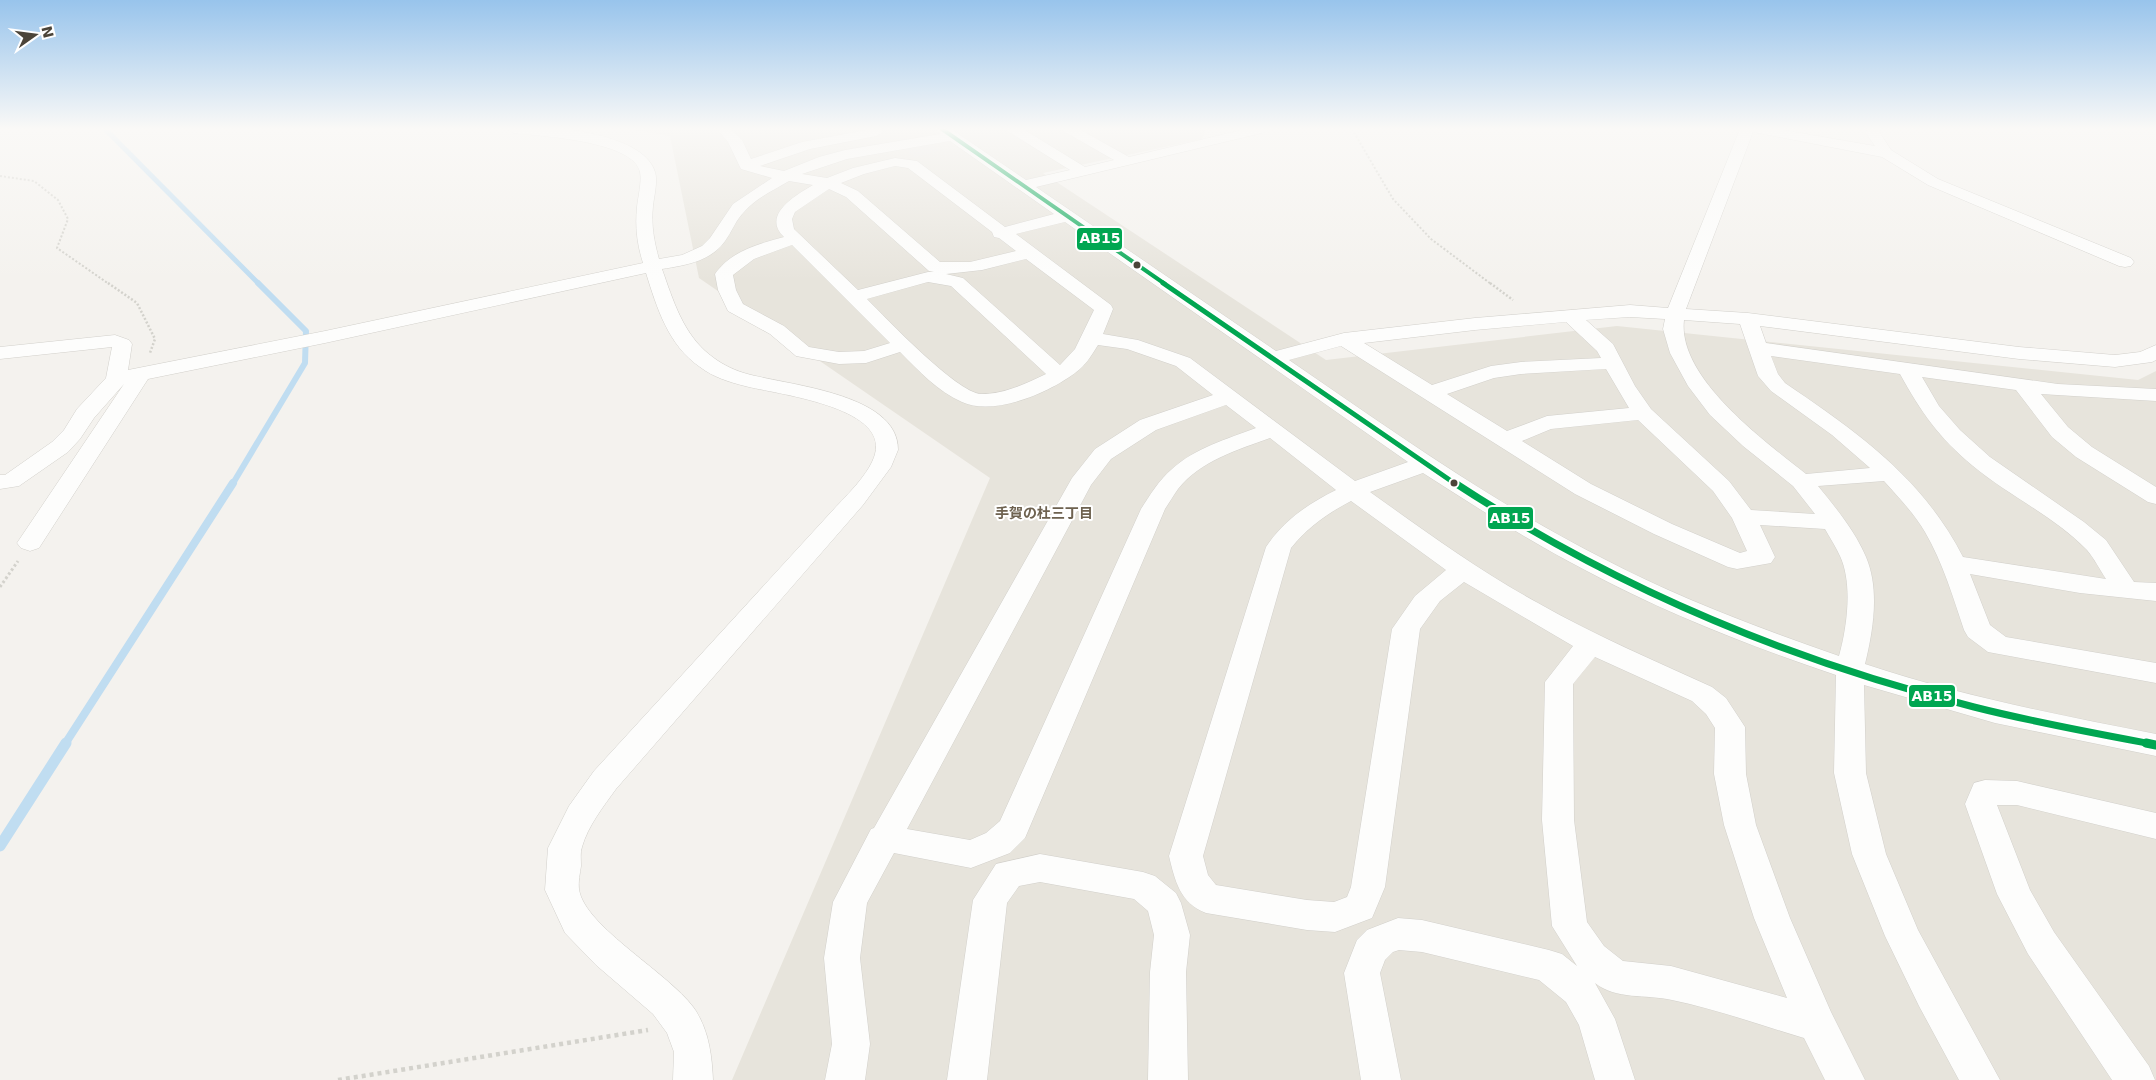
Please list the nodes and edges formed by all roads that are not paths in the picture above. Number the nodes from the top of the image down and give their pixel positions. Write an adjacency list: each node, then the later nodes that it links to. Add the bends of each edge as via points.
1 (648, 179): 17 (street, via 644,233)
2 (782, 179): 17 (street, via 735,212 709,249 698,255)
3 (807, 179): 10 (street)
4 (835, 179): 10 (street)
5 (932, 179): 13 (street)
6 (1013, 179): 11 (street)
7 (1050, 179): 11 (street)
8 (1726, 179): 19 (street)
9 (1929, 179): 16 (street)
10 (827, 183): 14 (street, via 789,208 784,219 786,230); 15 (street, via 852,194 935,267 948,270 965,268)
11 (1022, 186): 12 (street)
12 (1068, 216): 13 (street); 28 (street)
13 (1000, 233): 15 (street)
14 (796, 239): 18 (street); 24 (street, via 745,255 732,264 724,274 727,290 736,307 777,330 803,352 839,358 866,357)
15 (1028, 252): 22 (street, via 1104,309)
16 (2124, 262)
17 (653, 266): 31 (street); 61 (street, via 682,339 707,364 738,378 827,398 856,408 883,430 887,446 885,458 877,471 838,518 605,780 580,815 564,848 562,890 577,922 666,1002 683,1024 693,1052)
18 (856, 296): 24 (street); 32 (street, via 928,277 956,282)
19 (1675, 314): 20 (street, via 1630,311); 21 (street); 43 (street, via 1673,329 1680,353 1695,382 1718,410 1751,441)
20 (1570, 316): 23 (street, via 1432,327); 29 (street, via 1606,348)
21 (1748, 318): 25 (street); 26 (street, via 2019,353 2115,360 2145,358)
22 (1092, 338): 32 (street, via 1074,364); 37 (street, via 1131,344 1183,362)
23 (1344, 339): 28 (street); 35 (street)
24 (902, 345): 32 (street, via 938,379 970,398 980,400 1004,398)
25 (1758, 348): 30 (street); 42 (street, via 1768,376 1778,387 1840,430)
26 (2156, 351)
27 (0, 353): 33 (street, via 115,341 122,344)
28 (1276, 358): 41 (street)
29 (1612, 363): 35 (street, via 1491,372); 38 (street)
30 (1907, 369): 34 (street); 52 (street, via 1930,409 1952,435 1982,462 2097,546)
31 (142, 374): 33 (street); 49 (street)
32 (1059, 375)
33 (116, 379): 44 (street, via 60,447 11,481)
34 (2023, 385): 36 (street); 46 (street, via 2060,432 2084,452)
35 (1430, 393): 40 (street)
36 (2155, 396)
37 (1228, 397): 39 (street); 59 (street, via 1148,426 1103,454 1080,483)
38 (1643, 413): 40 (street, via 1547,423); 47 (street, via 1721,486)
39 (1272, 430): 45 (street); 59 (street, via 1193,464 1171,482 1153,509 1013,829 998,843 971,854)
40 (1505, 440): 47 (street, via 1583,489 1663,529 1737,561 1762,558)
41 (1425, 464): 45 (street); 55 (street, via 1549,541 1650,593)
42 (1890, 473): 43 (street); 50 (street, via 1937,531)
43 (1801, 481): 48 (street)
44 (0, 482)
45 (1353, 492): 51 (street); 51 (street, via 1312,512 1279,547 1186,856 1192,881 1206,898 1335,917 1360,907 1368,887 1406,629 1420,605 1435,589)
46 (2156, 497)
47 (1744, 517): 48 (street)
48 (1834, 522): 55 (street, via 1854,558 1861,594 1859,632)
49 (30, 543)
50 (1953, 563): 52 (street); 56 (street, via 1978,630 1998,645)
51 (1463, 570): 54 (street)
52 (2126, 590): 53 (street)
53 (2156, 592)
54 (1591, 644): 60 (street, via 1702,694 1716,706 1730,727 1730,774 1740,825 1772,918); 60 (street, via 1559,682 1558,820 1570,926 1591,957 1615,977 1671,984)
55 (1850, 670): 57 (street, via 1944,699); 68 (street, via 1850,774 1869,854 1924,977)
56 (2156, 673)
57 (2156, 745)
58 (2156, 826): 69 (street, via 2017,793 1985,792 1981,804 2014,894 2041,943)
59 (883, 838): 62 (street, via 850,902 842,958 851,1044)
60 (1817, 1024): 67 (street)
61 (693, 1080)
62 (845, 1080)
63 (967, 1080): 64 (street, via 990,900 1008,874 1040,868 1143,886 1164,903 1172,935 1168,972)
64 (1168, 1080)
65 (1381, 1080): 66 (street, via 1362,973 1370,951 1380,941 1398,934 1422,936 1550,966 1579,990 1596,1019)
66 (1615, 1080)
67 (1845, 1080)
68 (1980, 1080)
69 (2135, 1080)

